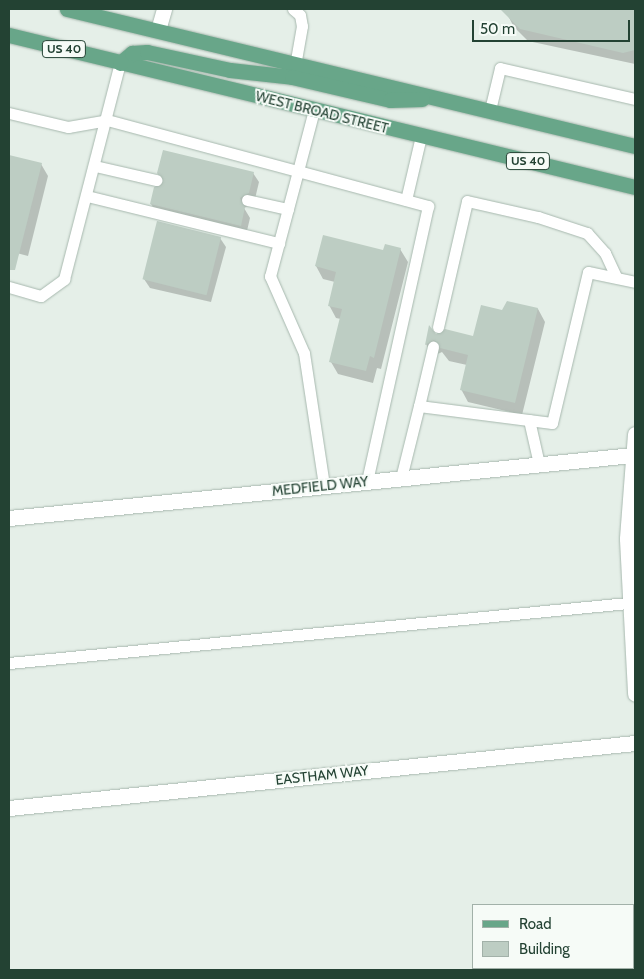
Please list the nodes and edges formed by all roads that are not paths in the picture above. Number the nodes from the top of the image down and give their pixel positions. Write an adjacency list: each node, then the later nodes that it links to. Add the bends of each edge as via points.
1 (67, 9): 4 (main road)
2 (164, 9): 4 (street)
3 (293, 9): 7 (lane, via 300,15 302,26)
4 (158, 30): 7 (main road)
5 (9, 35): 6 (main road, WEST BROAD STREET / US 40)
6 (120, 63): 8 (main road, via 132,53 147,52 230,70 292,77 390,100); 10 (main road, WEST BROAD STREET / US 40); 13 (lane)
7 (295, 64): 8 (main road)
8 (441, 98): 11 (main road)
9 (635, 99): 11 (lane, via 500,68)
10 (314, 110): 14 (main road, WEST BROAD STREET / US 40); 17 (lane)
11 (490, 110): 15 (main road)
12 (9, 112): 13 (lane, via 68,127)
13 (107, 120): 16 (lane); 17 (lane)
14 (421, 136): 19 (main road, WEST BROAD STREET / US 40); 22 (lane)
15 (635, 146)
16 (95, 166): 18 (lane); 20 (lane)
17 (298, 171): 22 (lane); 23 (lane)
18 (156, 180)
19 (635, 187)
20 (87, 196): 24 (lane); 27 (lane, via 64,279 41,296)
21 (247, 200): 23 (lane)
22 (406, 200): 36 (lane, via 428,206)
23 (288, 209): 24 (lane)
24 (279, 243): 37 (lane, via 270,276 304,353)
25 (616, 277): 26 (lane); 28 (lane, via 605,253 587,233 538,217 467,201); 31 (lane, via 588,272 552,423)
26 (635, 282)
27 (9, 287)
28 (438, 327)
29 (434, 347): 30 (lane)
30 (419, 406): 31 (lane); 35 (lane)
31 (529, 420): 33 (lane)
32 (635, 434): 34 (street)
33 (539, 464): 34 (street, MEDFIELD WAY); 35 (street, MEDFIELD WAY)
34 (633, 464): 39 (street, via 627,539)
35 (401, 478): 36 (street, MEDFIELD WAY)
36 (367, 482): 37 (street, MEDFIELD WAY)
37 (324, 486): 38 (street, MEDFIELD WAY)
38 (9, 518)
39 (628, 603): 40 (lane); 41 (street)
40 (9, 663)
41 (635, 694)
42 (635, 743): 43 (street, EASTHAM WAY)
43 (9, 808)

